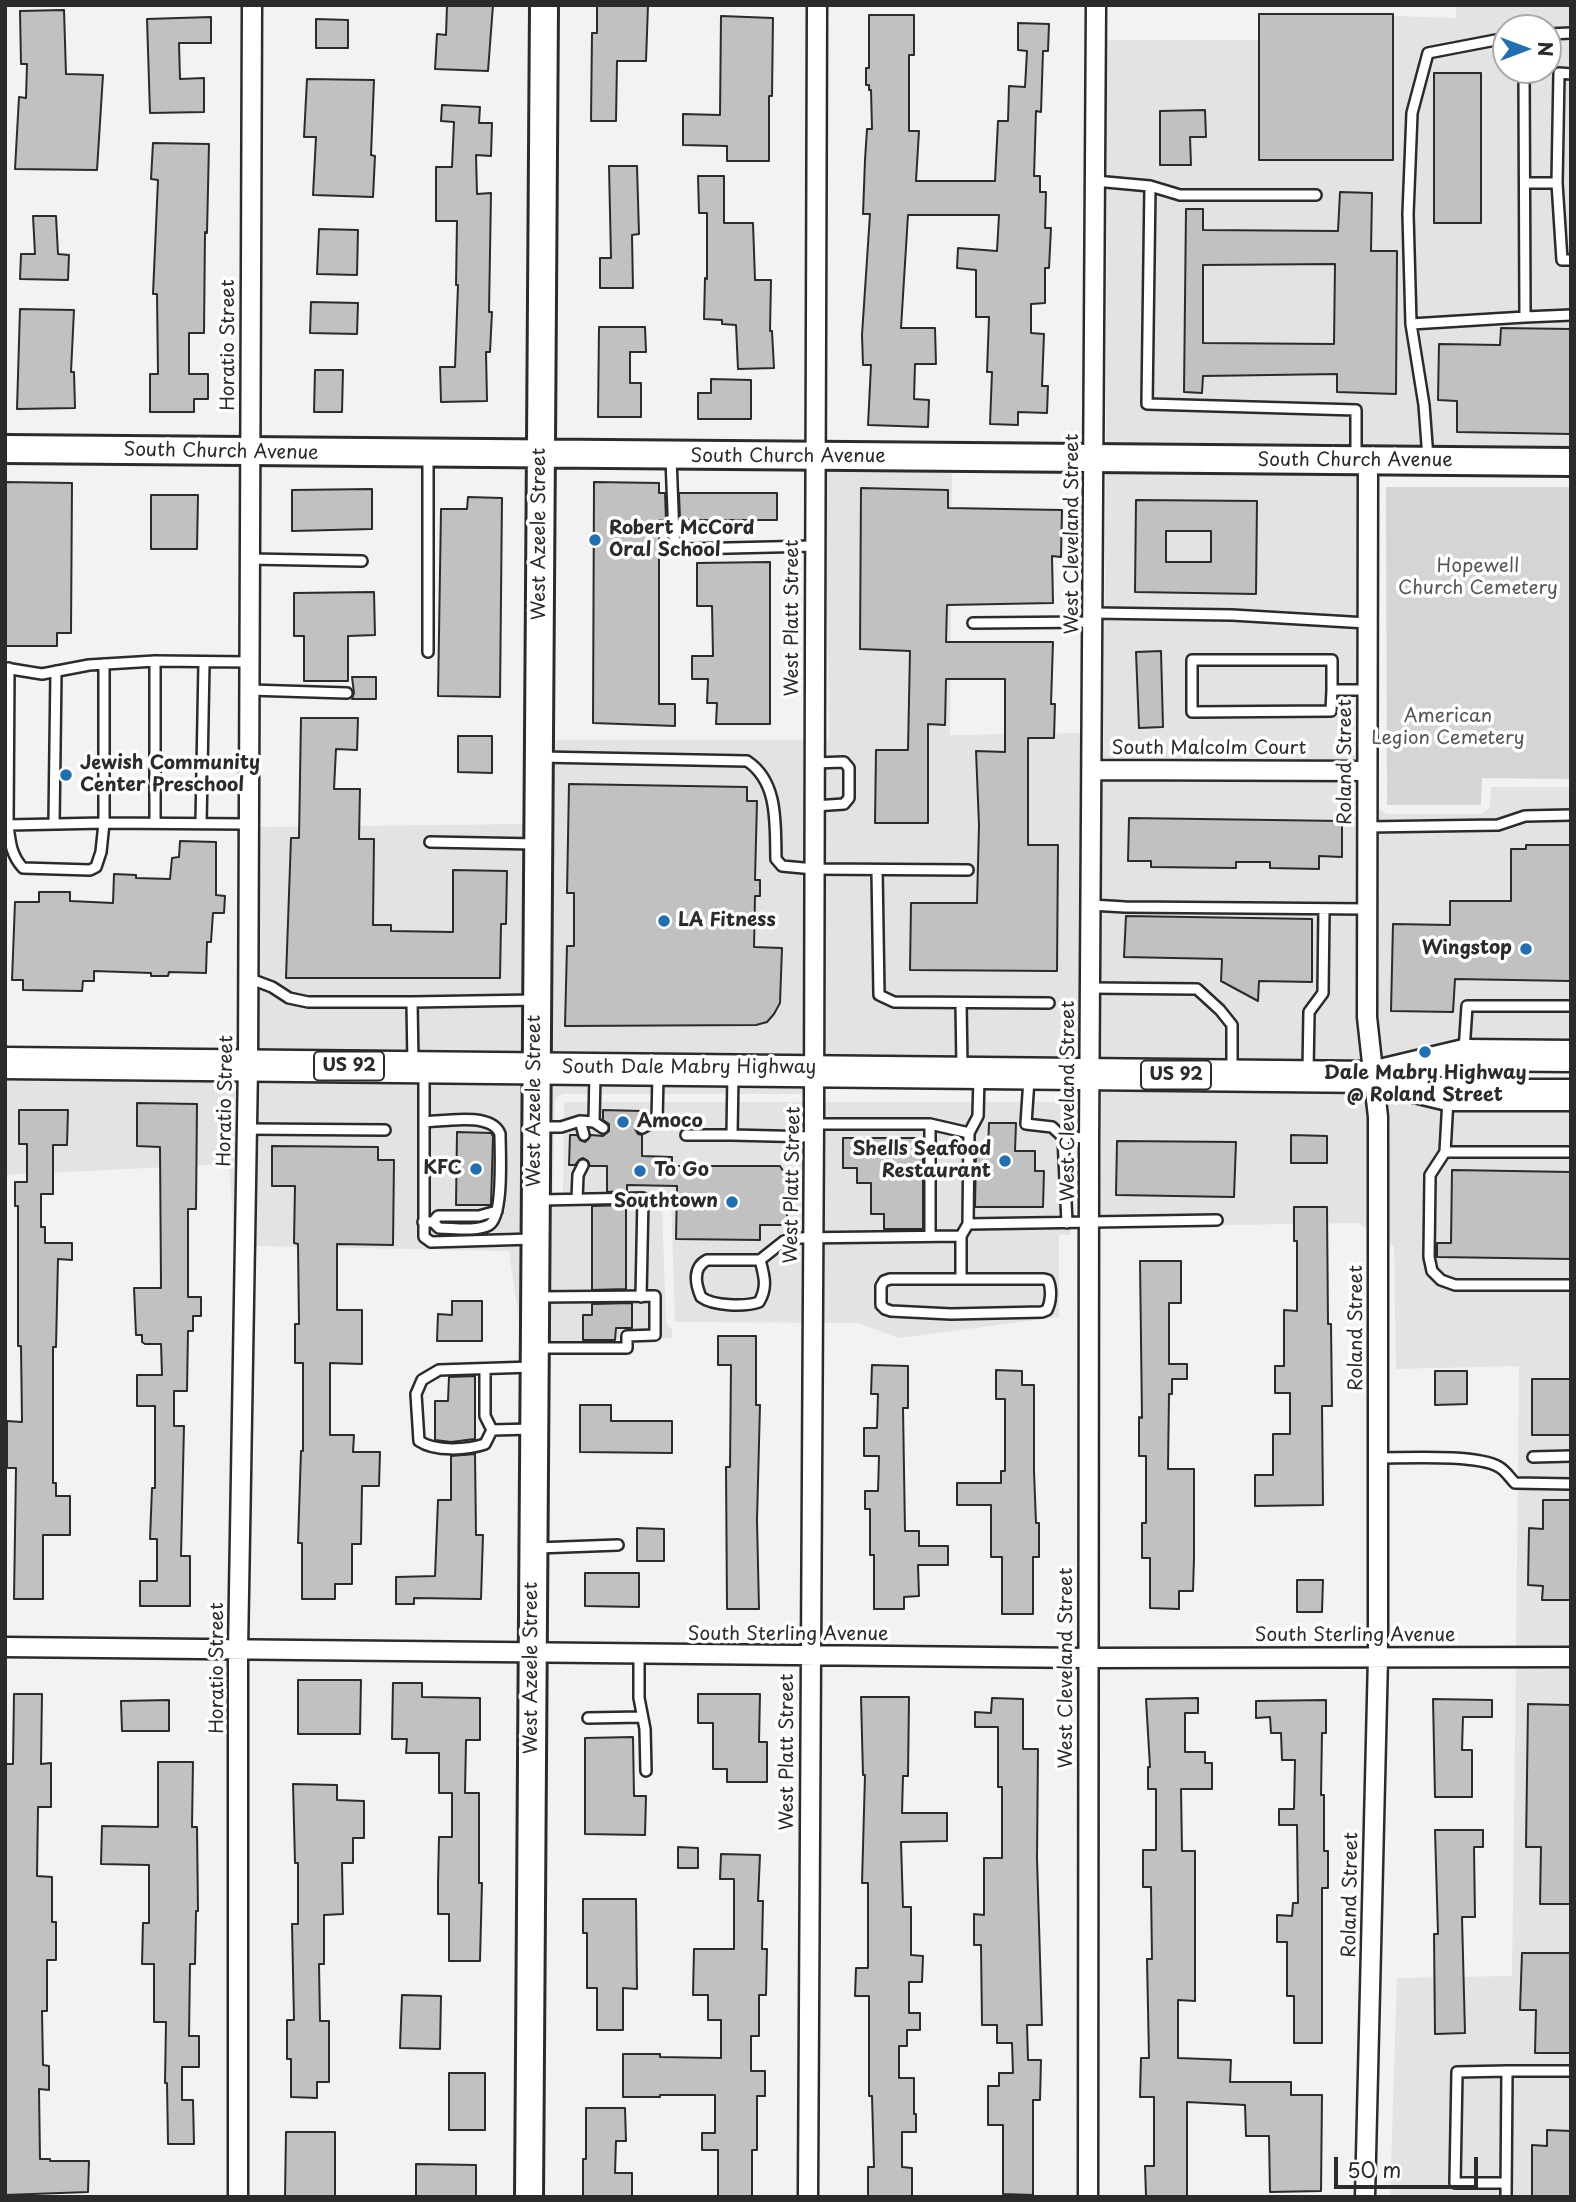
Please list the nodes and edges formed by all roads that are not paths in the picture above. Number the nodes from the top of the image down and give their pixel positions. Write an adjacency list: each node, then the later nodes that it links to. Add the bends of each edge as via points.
1 (252, 5): 18 (street, Horatio Street)
2 (544, 5): 20 (street, West Azeele Street)
3 (817, 5): 22 (street, West Platt Street)
4 (1096, 5): 8 (street, West Cleveland Street)
5 (1492, 41): 16 (lane, via 1428,53 1412,114 1408,214)
6 (1571, 74): 10 (lane, via 1559,73)
7 (1524, 84): 9 (lane)
8 (1095, 181): 11 (lane); 23 (street, West Cleveland Street)
9 (1525, 183): 10 (lane); 15 (lane)
10 (1557, 183): 13 (lane, via 1562,260)
11 (1150, 186): 12 (lane, via 1180,195); 24 (lane, via 1147,404 1356,410)
12 (1316, 195)
13 (1571, 260)
14 (1571, 315): 15 (lane)
15 (1525, 317): 16 (lane)
16 (1411, 324): 25 (lane)
17 (5, 449): 18 (street, South Church Avenue)
18 (249, 452): 19 (street, South Church Avenue); 28 (street, Horatio Street)
19 (428, 454): 20 (street, South Church Avenue); 33 (lane)
20 (541, 455): 21 (street, South Church Avenue); 44 (street, West Azeele Street)
21 (671, 456): 22 (street, South Church Avenue); 27 (lane, via 674,537 679,547)
22 (814, 458): 23 (street, South Church Avenue); 27 (street, West Platt Street)
23 (1095, 460): 24 (street, South Church Avenue); 30 (street, West Cleveland Street)
24 (1362, 461): 25 (street, South Church Avenue); 32 (street, Roland Street)
25 (1428, 461): 26 (street, South Church Avenue)
26 (1571, 462)
27 (814, 546): 45 (street, West Platt Street)
28 (249, 559): 29 (lane); 35 (street, Horatio Street)
29 (362, 561)
30 (1093, 617): 31 (lane); 32 (lane, via 1232,615); 46 (street, West Cleveland Street)
31 (973, 623)
32 (1367, 623): 42 (street, Roland Street)
33 (428, 652)
34 (155, 662): 36 (lane); 37 (lane); 52 (lane)
35 (249, 662): 36 (lane); 40 (street, Horatio Street)
36 (204, 663): 53 (lane)
37 (104, 664): 39 (lane); 51 (lane)
38 (7, 668): 39 (lane, via 42,674); 55 (lane)
39 (55, 671): 50 (lane)
40 (249, 690): 43 (lane); 54 (street, Horatio Street)
41 (1332, 691): 41 (lane, via 1332,660 1192,660 1192,712 1331,711); 42 (lane)
42 (1367, 691): 47 (street, Roland Street)
43 (347, 693)
44 (538, 757): 58 (street, West Azeele Street); 59 (lane, via 747,761 761,774 774,805 776,859 788,868)
45 (814, 763): 48 (street, West Platt Street); 48 (lane, via 844,762 849,768 849,798 844,804)
46 (1092, 770): 47 (street, South Malcolm Court); 62 (street, West Cleveland Street)
47 (1367, 771): 56 (street, Roland Street)
48 (814, 806): 59 (street, West Platt Street)
49 (1571, 815): 56 (lane, via 1525,816 1499,825)
50 (54, 823): 51 (lane); 55 (lane)
51 (104, 823): 52 (lane); 55 (lane, via 101,852 96,867 90,870 23,868 15,859)
52 (155, 823): 53 (lane)
53 (201, 823): 54 (lane)
54 (248, 824): 65 (street, Horatio Street)
55 (6, 825)
56 (1367, 827): 64 (street, Roland Street)
57 (430, 842): 58 (lane)
58 (538, 844): 67 (street, West Azeele Street)
59 (814, 869): 60 (lane); 81 (street, West Platt Street)
60 (877, 870): 61 (lane); 69 (lane, via 879,995 894,1002)
61 (968, 870)
62 (1091, 905): 63 (lane); 66 (street, West Cleveland Street)
63 (1324, 909): 64 (lane); 86 (lane, via 1322,993 1309,1012)
64 (1367, 909): 87 (street, Roland Street, via 1367,1017)
65 (248, 978): 68 (lane, via 308,1002); 75 (street, Horatio Street)
66 (1090, 988): 84 (street, West Cleveland Street); 85 (lane, via 1197,989 1232,1026)
67 (536, 1000): 68 (lane); 77 (street, West Azeele Street)
68 (411, 1002): 76 (lane)
69 (961, 1003): 70 (lane); 82 (lane)
70 (1049, 1003)
71 (1571, 1006): 72 (lane, via 1467,1006)
72 (1464, 1055): 73 (main road, US 92); 87 (main road, US 92)
73 (1571, 1056)
74 (5, 1063): 75 (main road, South Dale Mabry Highway / US 92)
75 (248, 1066): 76 (main road, South Dale Mabry Highway / US 92); 99 (street, Horatio Street)
76 (418, 1067): 77 (main road, South Dale Mabry Highway / US 92); 93 (lane)
77 (536, 1067): 78 (main road, South Dale Mabry Highway / US 92); 96 (street, West Azeele Street)
78 (595, 1068): 79 (main road, South Dale Mabry Highway / US 92); 91 (lane)
79 (658, 1068): 80 (main road, South Dale Mabry Highway / US 92); 94 (lane, via 657,1122)
80 (733, 1069): 81 (main road, South Dale Mabry Highway / US 92); 106 (lane)
81 (814, 1069): 82 (main road, South Dale Mabry Highway / US 92); 101 (street, West Platt Street)
82 (971, 1072): 83 (main road, South Dale Mabry Highway / US 92); 102 (lane, via 978,1116)
83 (1029, 1073): 84 (main road, South Dale Mabry Highway / US 92); 107 (lane, via 1026,1125 1052,1127)
84 (1090, 1074): 85 (main road, South Dale Mabry Highway / US 92); 108 (street, West Cleveland Street)
85 (1232, 1075): 86 (main road, South Dale Mabry Highway / US 92)
86 (1308, 1076): 87 (main road, South Dale Mabry Highway / US 92)
87 (1373, 1077): 88 (main road, US 92); 138 (street, Roland Street, via 1378,1117)
88 (1448, 1095): 89 (main road, US 92); 109 (lane)
89 (1571, 1095)
90 (642, 1116): 94 (lane)
91 (599, 1119): 92 (lane); 97 (lane)
92 (580, 1121): 96 (lane); 103 (lane); 104 (lane)
93 (424, 1122): 119 (lane); 119 (lane, via 486,1120 497,1126 500,1134 495,1220 480,1228 439,1228)
94 (653, 1122): 98 (lane)
95 (930, 1125): 101 (lane); 102 (lane); 123 (lane)
96 (535, 1127): 117 (street, West Azeele Street)
97 (603, 1128)
98 (642, 1128)
99 (247, 1129): 100 (lane); 143 (street, Horatio Street)
100 (385, 1130)
101 (814, 1130): 106 (lane); 125 (street, West Platt Street)
102 (970, 1133): 122 (lane)
103 (573, 1135)
104 (584, 1135)
105 (685, 1135): 106 (lane)
106 (732, 1135)
107 (1063, 1137): 108 (lane); 115 (lane)
108 (1089, 1138): 114 (street, West Cleveland Street)
109 (1445, 1152): 110 (lane); 129 (lane, via 1430,1175 1429,1257 1441,1280 1455,1286)
110 (1571, 1152)
111 (573, 1165): 113 (lane)
112 (583, 1165): 113 (lane)
113 (578, 1175): 116 (lane)
114 (1089, 1176): 115 (lane); 121 (street, West Cleveland Street)
115 (1066, 1177): 120 (lane)
116 (577, 1199): 117 (lane); 131 (lane, via 643,1198)
117 (535, 1200): 126 (street, West Azeele Street)
118 (1217, 1220): 121 (lane)
119 (428, 1222): 126 (lane, via 424,1237 431,1241)
120 (1067, 1223): 121 (lane); 122 (lane)
121 (1089, 1223): 149 (street, West Cleveland Street)
122 (968, 1224): 124 (lane)
123 (930, 1236): 124 (lane); 125 (lane)
124 (961, 1236): 128 (lane)
125 (813, 1237): 127 (lane, via 784,1241); 146 (street, West Platt Street)
126 (534, 1239): 130 (street, West Azeele Street)
127 (760, 1259): 127 (lane, via 765,1288 759,1302 713,1303 701,1297 697,1269 707,1259)
128 (961, 1279): 128 (lane, via 890,1279 881,1286 881,1305 891,1311 951,1314 1042,1312 1050,1304 1048,1280)
129 (1571, 1286)
130 (534, 1297): 131 (lane); 132 (street, West Azeele Street)
131 (641, 1297): 132 (lane, via 655,1297 655,1335 627,1336 627,1348)
132 (533, 1358): 133 (lane); 134 (street, West Azeele Street)
133 (485, 1369): 135 (lane, via 485,1416); 135 (lane, via 439,1370 422,1380 416,1394 419,1441 433,1447 474,1448 485,1444)
134 (533, 1429): 135 (lane); 141 (street, West Azeele Street)
135 (492, 1430)
136 (1571, 1456): 137 (lane)
137 (1533, 1457)
138 (1378, 1458): 139 (lane, via 1488,1463 1501,1468 1515,1483); 147 (street, Roland Street)
139 (1571, 1484)
140 (618, 1545): 141 (lane)
141 (532, 1548): 144 (street, West Azeele Street)
142 (5, 1647): 143 (street, South Sterling Avenue)
143 (238, 1650): 144 (street, South Sterling Avenue); 156 (street, Horatio Street)
144 (531, 1654): 145 (street, South Sterling Avenue); 157 (street, West Azeele Street)
145 (639, 1655): 146 (street, South Sterling Avenue); 150 (lane)
146 (809, 1656): 149 (street, South Sterling Avenue); 158 (street, West Platt Street)
147 (1378, 1657): 148 (street, South Sterling Avenue); 149 (street, South Sterling Avenue); 160 (street, Roland Street)
148 (1571, 1657)
149 (1088, 1658): 159 (street, West Cleveland Street)
150 (642, 1717): 151 (lane); 152 (lane)
151 (588, 1718)
152 (646, 1770)
153 (1507, 2071): 154 (lane); 155 (lane); 155 (lane, via 1457,2072 1455,2183)
154 (1571, 2071)
155 (1506, 2183): 161 (lane)
156 (238, 2197)
157 (529, 2197)
158 (808, 2197)
159 (1088, 2197)
160 (1365, 2197)
161 (1506, 2197)

